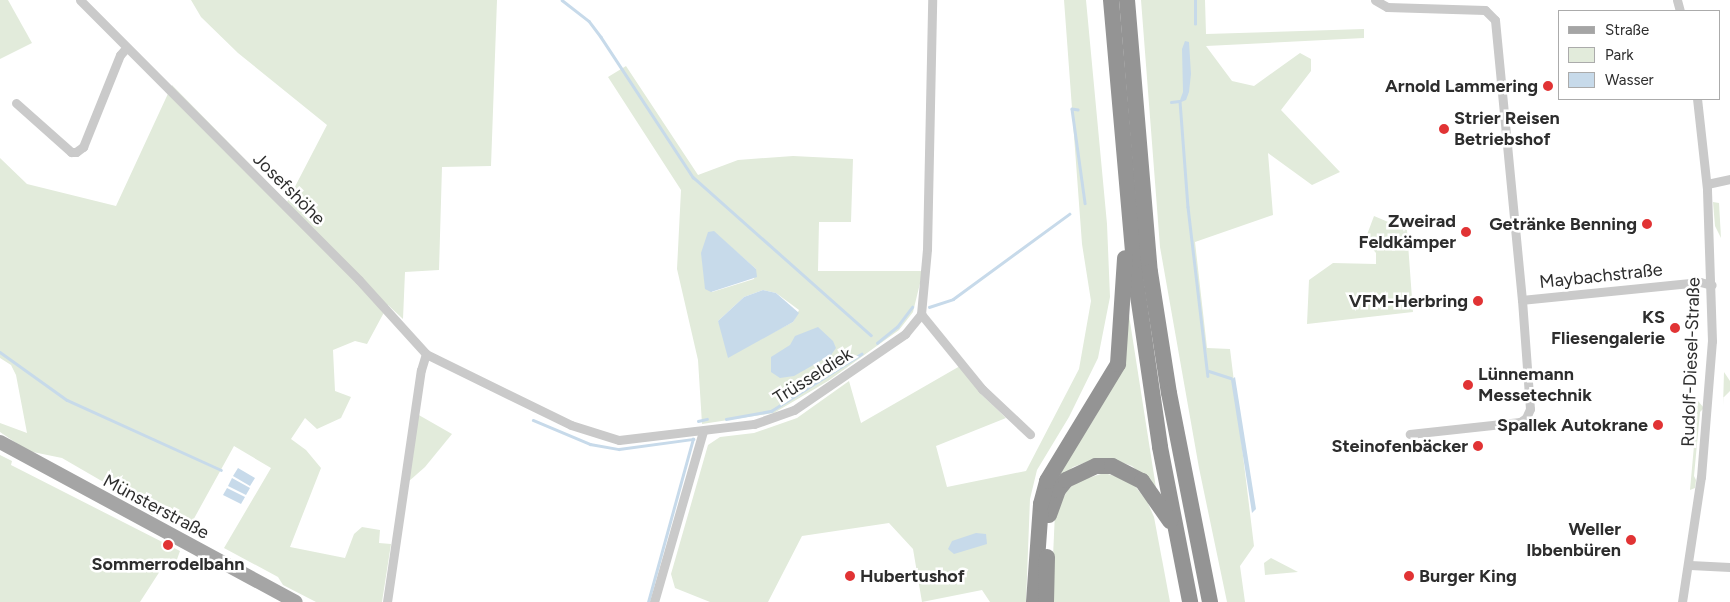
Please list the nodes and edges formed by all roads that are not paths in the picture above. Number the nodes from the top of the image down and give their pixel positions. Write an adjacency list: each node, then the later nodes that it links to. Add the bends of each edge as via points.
1 (80, 0): 6 (street, Josefshöhe)
2 (932, 0): 14 (street, via 927,250)
3 (1111, 0): 11 (highway)
4 (1127, 0): 29 (highway, via 1150,272 1182,464)
5 (1376, 0): 13 (street, Maybachstraße, via 1388,7 1485,10 1495,20)
6 (126, 48): 8 (street, via 120,54 80,150 71,152); 15 (street, Josefshöhe, via 359,280)
7 (1697, 100): 10 (street, Rudolf-Diesel-Straße)
8 (16, 103)
9 (1730, 179): 10 (street)
10 (1707, 184): 12 (street, Rudolf-Diesel-Straße)
11 (1129, 219): 20 (highway, via 1149,375); 26 (highway, via 1118,364 1047,481 1041,504)
12 (1712, 285): 13 (street, Maybachstraße, via 1700,282); 21 (street, Rudolf-Diesel-Straße, via 1709,408)
13 (1522, 300): 18 (street, Maybachstraße, via 1530,408 1526,418 1520,422)
14 (921, 314): 16 (street, Trüsseldiek, via 897,340 794,410 754,424); 17 (street, via 982,389)
15 (426, 354): 16 (street, Josefshöhe, via 571,425 619,440); 24 (street)
16 (703, 431): 25 (street)
17 (1030, 434)
18 (1410, 434)
19 (0, 442): 23 (main road, Münsterstraße)
20 (1175, 530): 27 (highway, via 1149,488 1127,470 1096,466 1078,471 1058,490 1049,510); 28 (highway)
21 (1690, 565): 22 (street); 30 (street, Rudolf-Diesel-Straße)
22 (1730, 567)
23 (296, 602)
24 (387, 602)
25 (654, 602)
26 (1034, 602)
27 (1046, 602)
28 (1190, 602)
29 (1210, 602)
30 (1682, 602)

